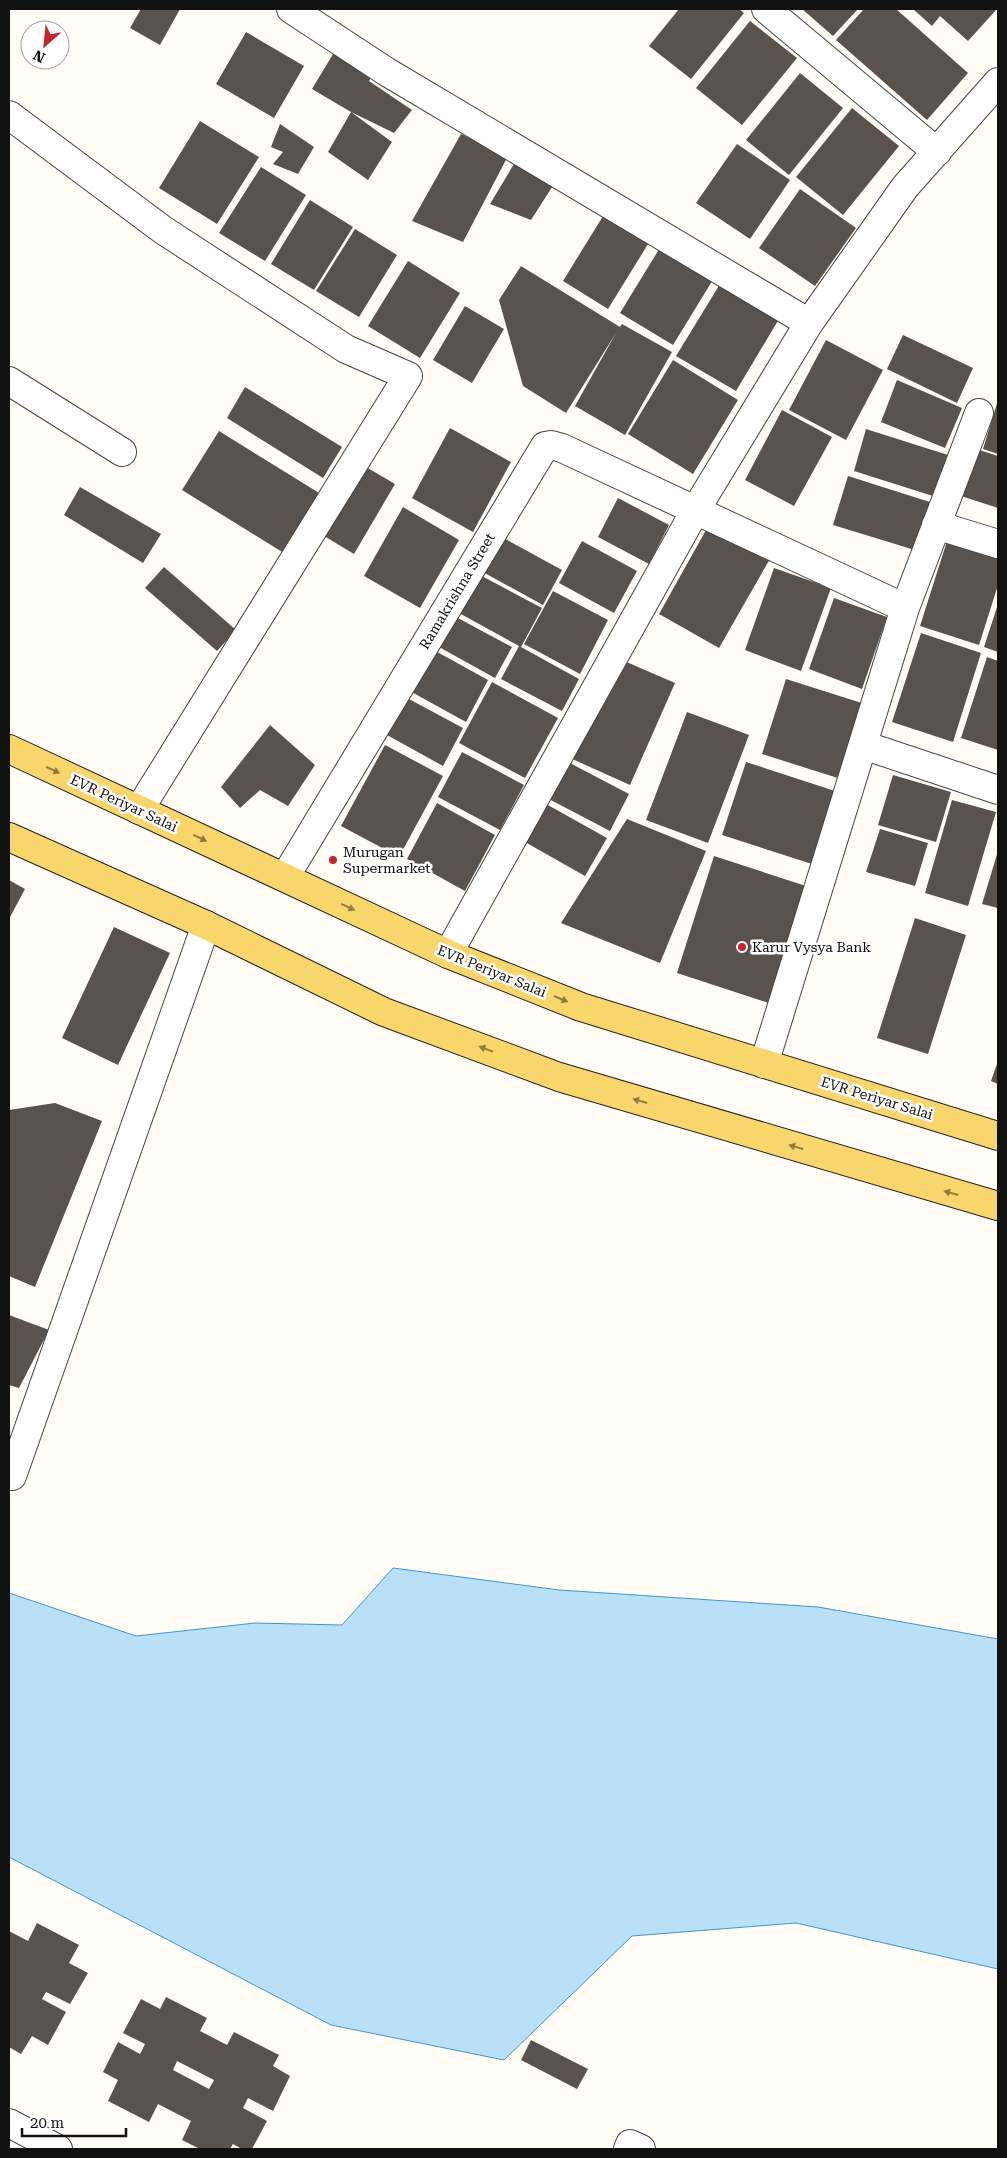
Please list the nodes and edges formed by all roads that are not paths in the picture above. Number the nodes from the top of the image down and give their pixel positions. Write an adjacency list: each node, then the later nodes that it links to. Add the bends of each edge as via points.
1 (291, 9): 6 (street, via 387,72)
2 (766, 9): 5 (street)
3 (998, 82): 5 (street)
4 (9, 115): 17 (street, via 164,230 346,349 408,376)
5 (937, 152): 6 (street, via 905,187)
6 (809, 323): 10 (street)
7 (9, 381): 9 (street)
8 (979, 413): 11 (street)
9 (122, 452)
10 (695, 510): 13 (street); 19 (street, Ramakrishna Street, via 562,448 545,446); 21 (street)
11 (936, 525): 12 (street); 13 (street)
12 (998, 544)
13 (905, 608): 14 (street)
14 (863, 745): 16 (street); 22 (street)
15 (9, 749): 17 (main road, EVR Periyar Salai, one-way to 17)
16 (998, 790)
17 (138, 810): 19 (main road, EVR Periyar Salai, one-way to 19)
18 (9, 837): 20 (main road)
19 (285, 877): 21 (main road, EVR Periyar Salai, one-way to 21)
20 (206, 925): 24 (main road, one-way to 20, via 559,1077 384,1012); 25 (street)
21 (448, 954): 22 (main road, EVR Periyar Salai, one-way to 22, via 581,1007)
22 (764, 1064): 23 (main road, EVR Periyar Salai)
23 (998, 1136)
24 (998, 1206)
25 (12, 1476)
26 (9, 2123): 27 (street)
27 (58, 2149)
28 (628, 2149): 29 (street, via 630,2144)
29 (640, 2149)

